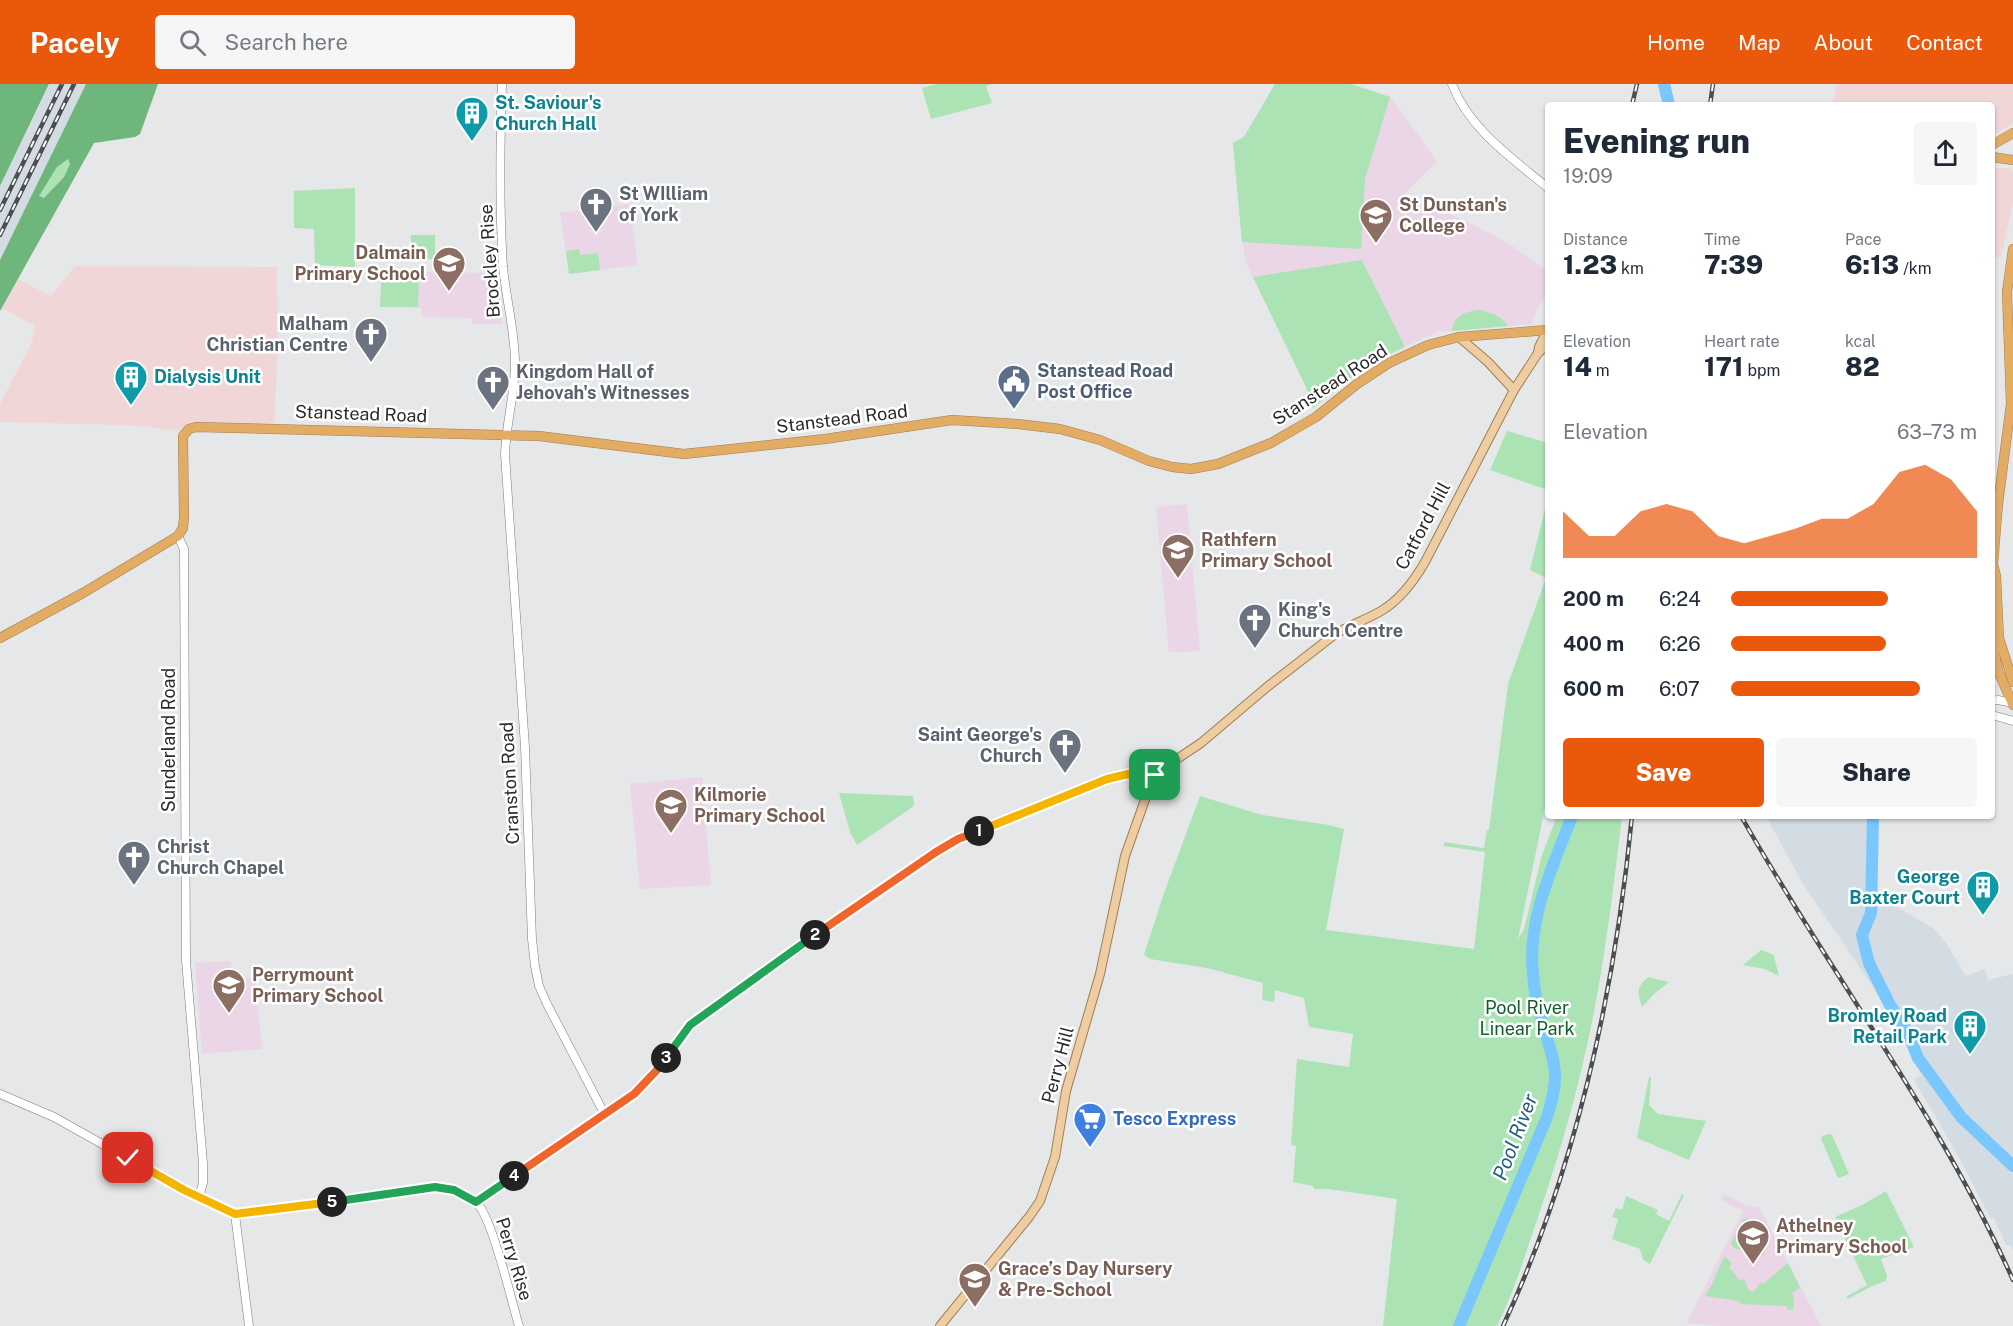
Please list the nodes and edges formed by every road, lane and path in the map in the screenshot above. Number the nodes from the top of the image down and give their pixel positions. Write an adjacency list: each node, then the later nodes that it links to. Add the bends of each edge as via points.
1 (502, 84): 16 (street, Brockley Rise, via 502,242 515,362)
2 (1452, 84): 7 (street, via 1475,123)
3 (2013, 134): 4 (highway)
4 (1995, 143)
5 (1995, 157): 6 (highway)
6 (2013, 160)
7 (1545, 185)
8 (2013, 249): 18 (highway, via 2007,292 2011,404)
9 (1545, 331): 11 (highway, Stanstead Road)
10 (1545, 336): 13 (main road, Catford Hill)
11 (1459, 338): 14 (main road); 16 (highway, Stanstead Road, via 1428,345 1389,363 1316,417 1271,443 1218,464 1191,469 1149,461 1100,440 1060,429 952,420 693,454)
12 (1545, 347): 13 (main road, Catford Hill)
13 (1538, 353): 14 (main road, Catford Hill)
14 (1514, 390): 28 (main road, Catford Hill, via 1425,562 1396,600 1334,635 1162,769)
15 (189, 429): 16 (highway, Stanstead Road); 17 (highway, Sunderland Road, via 183,440 184,517)
16 (506, 434): 30 (street, Cranston Road, via 535,966 547,1004)
17 (178, 536): 20 (highway); 31 (street, Sunderland Road, via 184,549 186,961 203,1163)
18 (1995, 541)
19 (1995, 572): 22 (highway, via 1999,638)
20 (0, 638)
21 (1995, 656): 23 (highway)
22 (2013, 682)
23 (2006, 692): 24 (street); 25 (highway)
24 (1995, 701): 25 (street)
25 (2013, 704)
26 (1995, 717): 27 (street)
27 (2013, 722)
28 (1151, 783): 30 (street, via 1128,774 1107,779 958,839 936,852 690,1025 656,1071 634,1094); 36 (main road, Perry Hill, via 1126,850 1100,974 1066,1091 1055,1157 1040,1201)
29 (0, 1094): 31 (street, via 54,1117)
30 (605, 1115): 32 (street)
31 (199, 1197): 33 (street)
32 (476, 1202): 33 (street, via 454,1190 435,1187); 35 (street, Perry Rise, via 487,1218)
33 (235, 1214): 34 (street)
34 (249, 1326)
35 (519, 1326)
36 (940, 1326)

